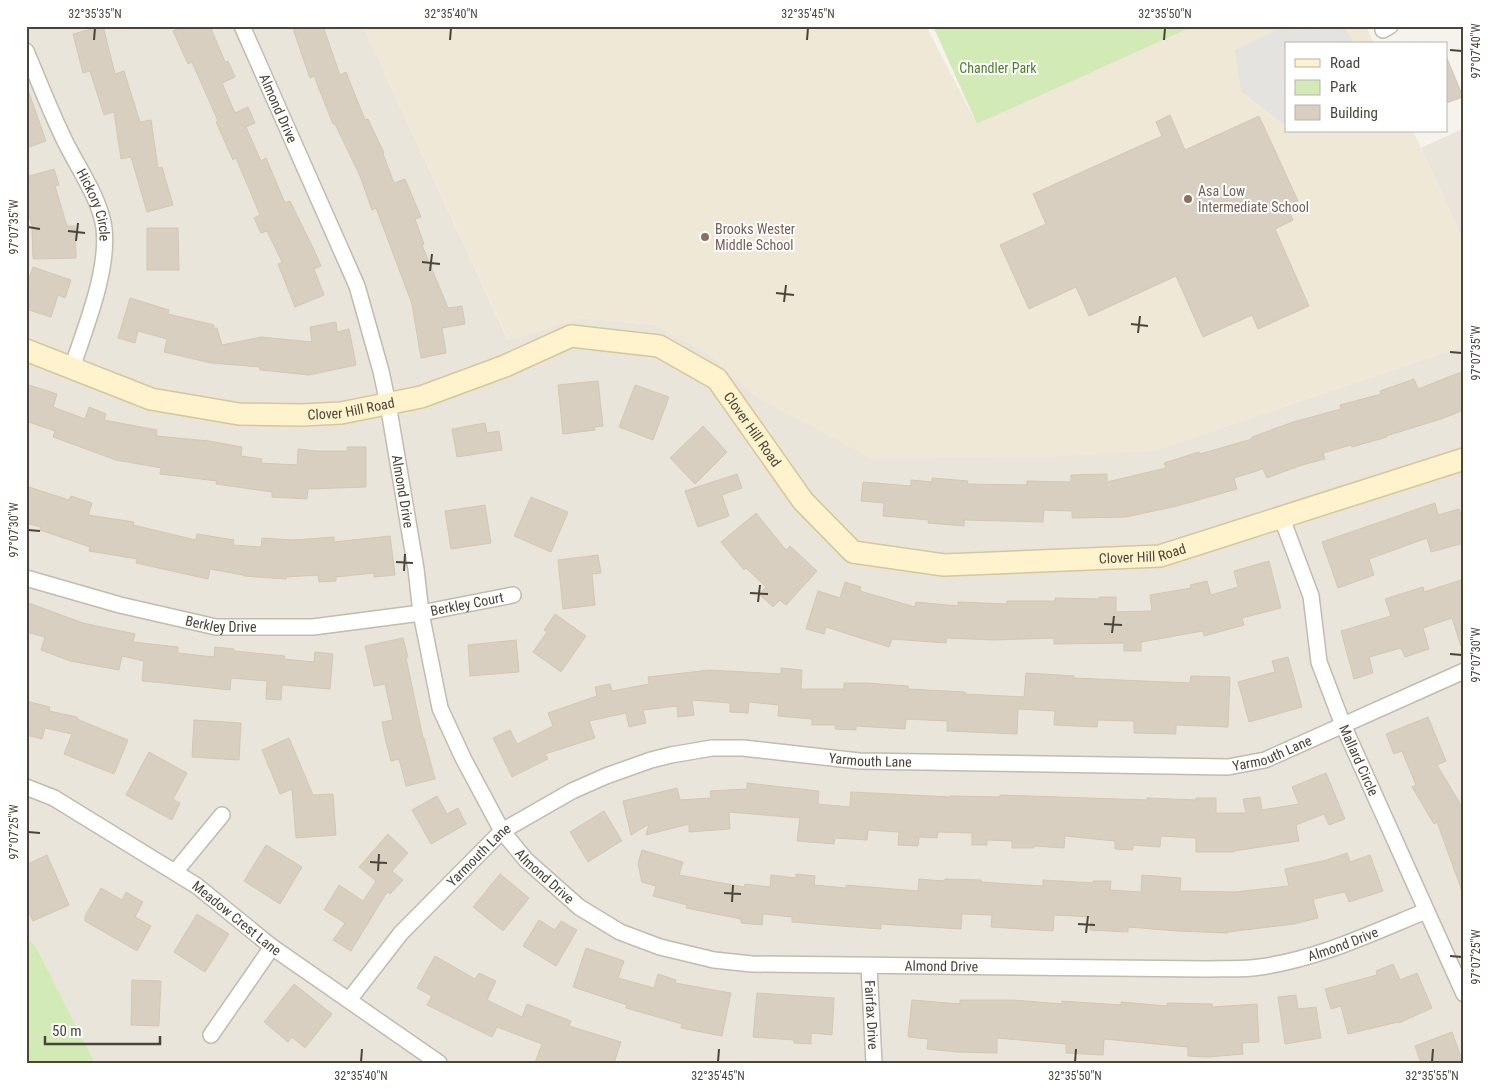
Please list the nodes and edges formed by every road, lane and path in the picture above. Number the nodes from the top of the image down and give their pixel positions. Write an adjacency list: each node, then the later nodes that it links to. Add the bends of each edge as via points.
1 (242, 26): 5 (street, Almond Drive, via 357,286)
2 (27, 53): 4 (street, Hickory Circle, via 62,135 98,206 104,228 98,290)
3 (26, 350): 4 (street, Clover Hill Road)
4 (72, 368): 5 (street, Clover Hill Road, via 151,399 238,414 302,416)
5 (388, 404): 7 (street, Clover Hill Road, via 421,396 505,366 571,336 659,346 717,379 802,502 853,552 944,564 1160,556); 10 (street, Almond Drive)
6 (1464, 459): 7 (street, Clover Hill Road)
7 (1281, 516): 12 (street, Mallard Circle, via 1312,596 1319,662)
8 (26, 578): 10 (street, Berkley Drive, via 120,605 216,627 313,627)
9 (514, 595): 10 (street, Berkley Court)
10 (421, 613): 15 (street, Almond Drive, via 440,708)
11 (1464, 671): 12 (street, Yarmouth Lane)
12 (1343, 725): 15 (street, Yarmouth Lane, via 1265,760 1228,767 859,761 744,748 712,748 665,756 606,776 572,791); 17 (street, Mallard Circle)
13 (26, 786): 16 (street, Meadow Crest Lane, via 54,798)
14 (222, 815): 16 (street)
15 (502, 831): 19 (street, Almond Drive, via 526,860 580,907 620,932 660,947 714,960 752,964); 21 (street, Yarmouth Lane, via 402,933)
16 (175, 872): 18 (street, Meadow Crest Lane)
17 (1426, 911): 19 (street, Almond Drive, via 1343,946 1259,967); 20 (street, Mallard Circle)
18 (272, 947): 21 (street, Meadow Crest Lane); 22 (street)
19 (868, 966): 24 (street, Fairfax Drive)
20 (1464, 994)
21 (349, 1000): 23 (street, Meadow Crest Lane)
22 (211, 1035)
23 (439, 1063)
24 (874, 1063)

